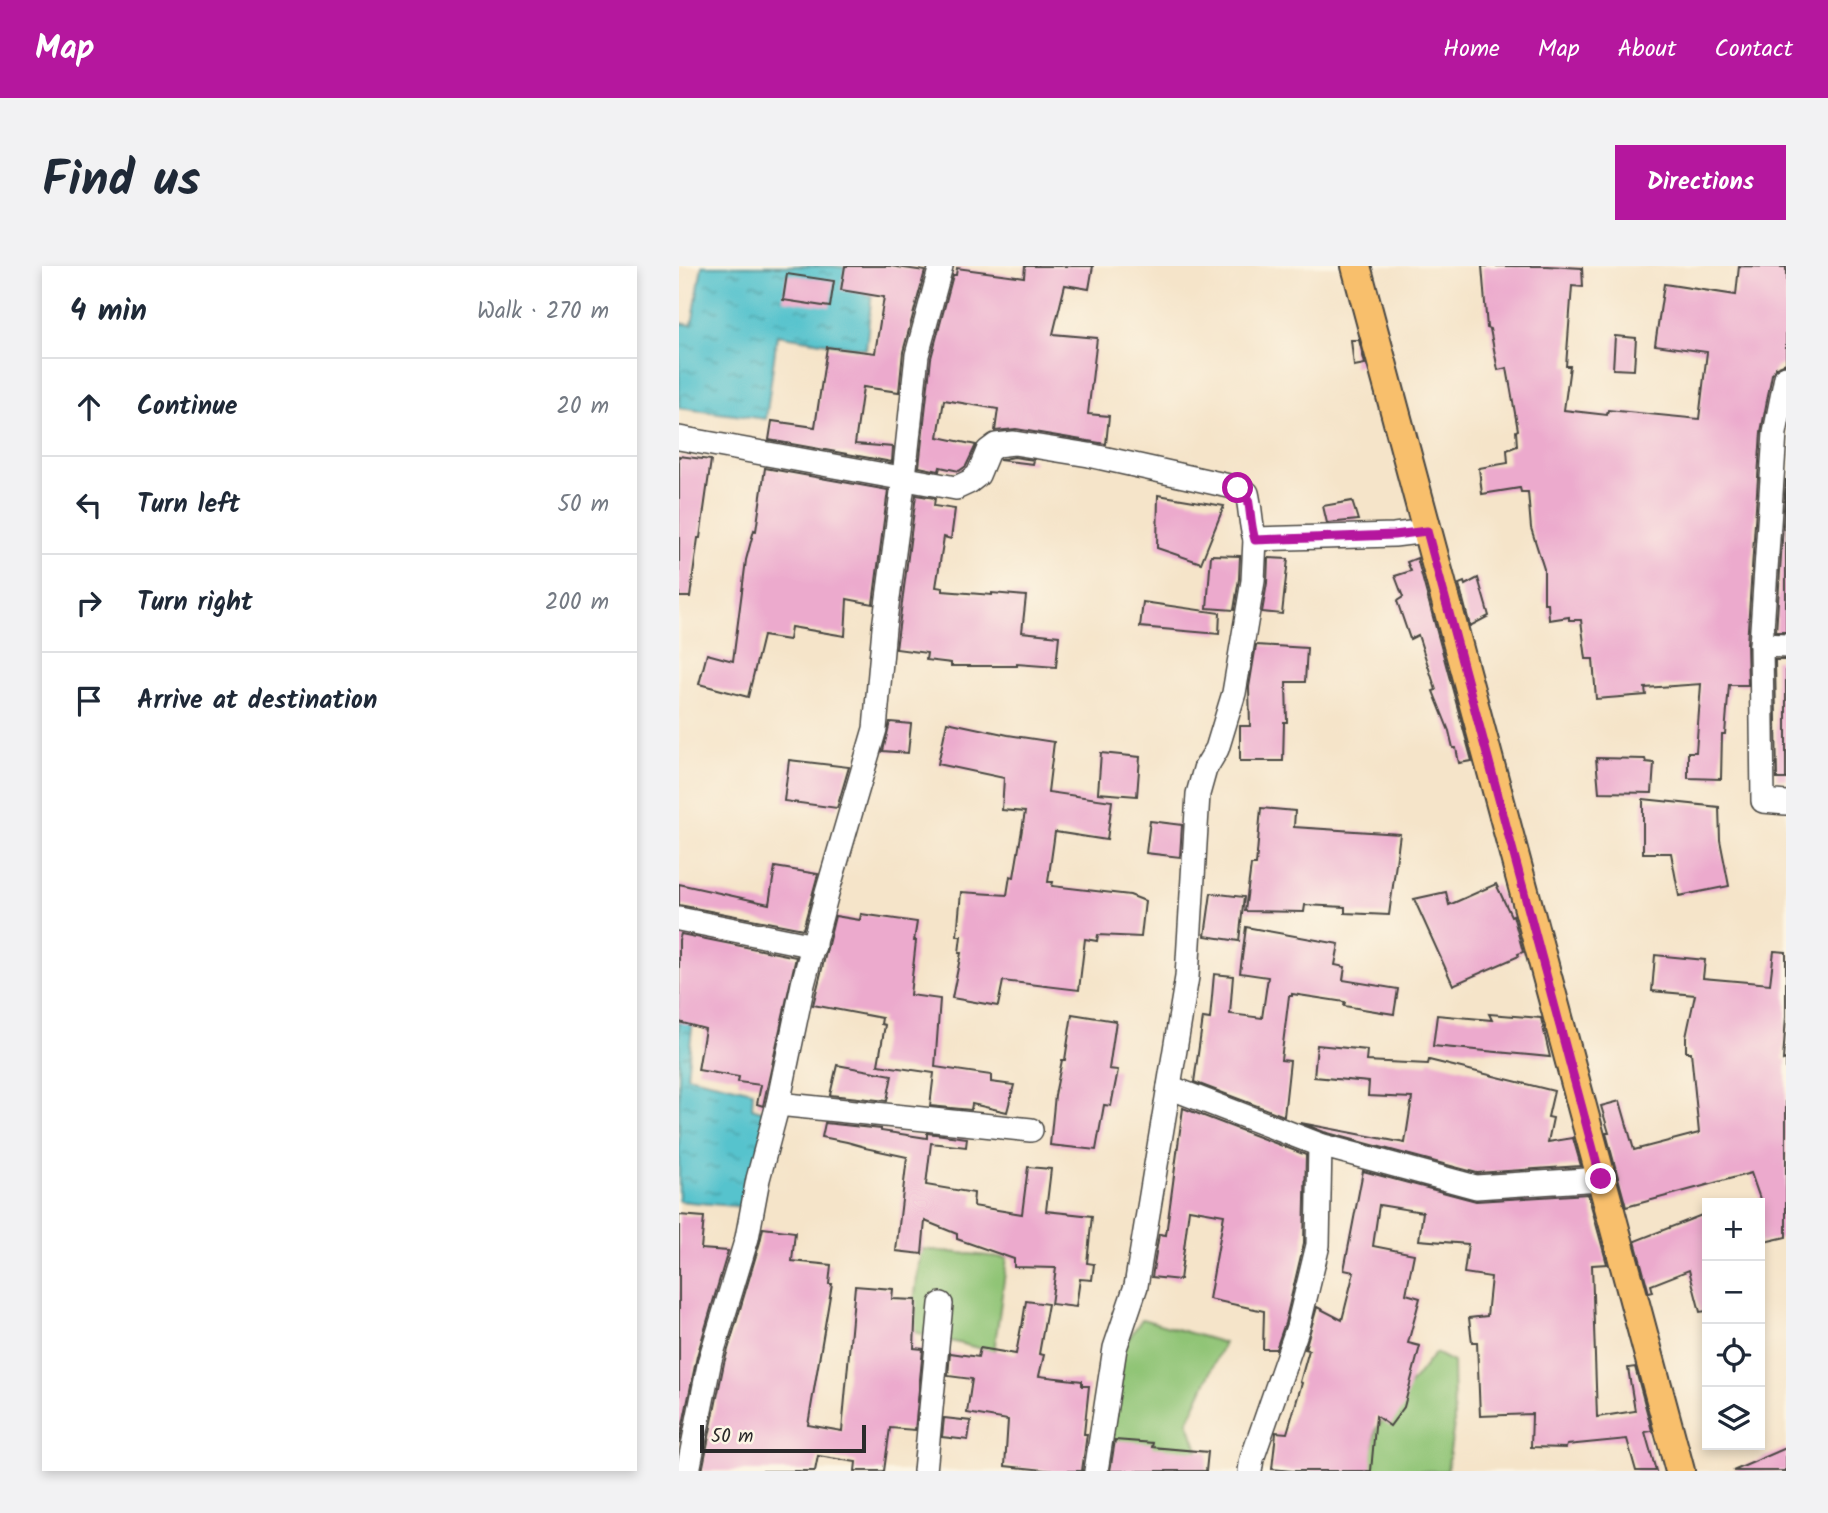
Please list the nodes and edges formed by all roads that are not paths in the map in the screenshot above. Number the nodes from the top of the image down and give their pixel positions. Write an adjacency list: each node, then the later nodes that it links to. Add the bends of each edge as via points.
1 (941, 266): 5 (street, via 917,355)
2 (1356, 266): 6 (main road)
3 (1786, 377): 8 (street, via 1775,433)
4 (679, 438): 5 (street)
5 (904, 477): 7 (street, via 956,488 978,475 988,451 996,445 1014,443 1089,455 1238,488 1247,494); 12 (street, via 875,729)
6 (1427, 531): 7 (street); 17 (main road)
7 (1255, 540): 13 (street, via 1234,693 1198,794 1187,977)
8 (1761, 645): 9 (street); 10 (street, via 1763,801)
9 (1786, 646)
10 (1786, 803)
11 (679, 919): 12 (street)
12 (814, 947): 14 (street)
13 (1169, 1087): 16 (street); 21 (street, via 1136,1286 1115,1348)
14 (778, 1104): 15 (street); 19 (street, via 747,1238 710,1360)
15 (1031, 1130)
16 (1320, 1145): 17 (street, via 1476,1187); 22 (street, via 1318,1245 1299,1327)
17 (1601, 1179): 23 (main road)
18 (941, 1304): 20 (street)
19 (688, 1471)
20 (925, 1471)
21 (1096, 1471)
22 (1250, 1471)
23 (1680, 1471)

